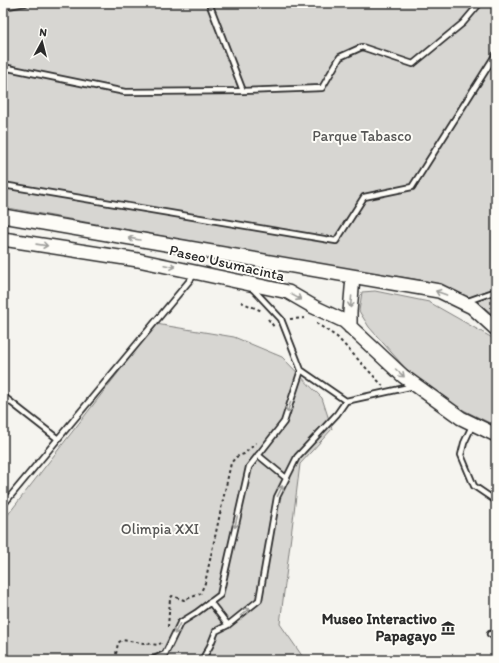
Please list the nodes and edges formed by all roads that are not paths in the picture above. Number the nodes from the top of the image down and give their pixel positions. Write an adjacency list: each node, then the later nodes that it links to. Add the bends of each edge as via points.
1 (24, 3): 4 (lane)
2 (209, 3): 7 (lane)
3 (480, 3): 7 (lane, via 463,23 413,64 362,47 340,57 322,88)
4 (3, 7)
5 (496, 54): 8 (lane, via 412,187 364,197 336,241)
6 (3, 68): 7 (lane, via 125,92)
7 (243, 91)
8 (3, 185)
9 (3, 216): 12 (main road, Paseo Usumacinta, one-way to 9)
10 (3, 239): 11 (main road, Paseo Usumacinta, one-way to 11, via 138,260)
11 (196, 272): 13 (main road, Paseo Usumacinta); 24 (lane)
12 (353, 277): 15 (main road, Paseo Usumacinta, one-way to 12, via 438,291); 16 (main road, one-way to 16)
13 (248, 284): 16 (main road, Paseo Usumacinta, one-way to 16, via 288,292 344,321); 18 (lane, via 281,319)
14 (496, 291): 15 (lane)
15 (462, 303): 17 (main road, Paseo Usumacinta, via 472,307)
16 (350, 327): 19 (main road, Paseo Usumacinta, one-way to 19)
17 (496, 329)
18 (301, 370): 21 (lane); 25 (lane, one-way to 25, via 284,422)
19 (416, 386): 21 (lane); 22 (main road, Paseo Usumacinta)
20 (3, 396): 24 (lane)
21 (346, 401): 26 (lane, via 297,457)
22 (473, 424): 23 (main road, Paseo Usumacinta); 27 (lane, via 461,455 474,486)
23 (496, 435)
24 (58, 439): 28 (lane)
25 (258, 455): 26 (lane); 29 (lane, one-way to 29, via 249,467 220,595)
26 (286, 478): 30 (lane, one-way to 26, via 259,600 277,497)
27 (496, 501)
28 (3, 505)
29 (210, 602): 30 (lane); 33 (lane, one-way to 33, via 180,623 165,654)
30 (228, 625): 35 (lane, via 216,631)
31 (490, 634): 32 (lane)
32 (496, 638)
33 (159, 658): 34 (lane)
34 (152, 660)
35 (202, 660)

